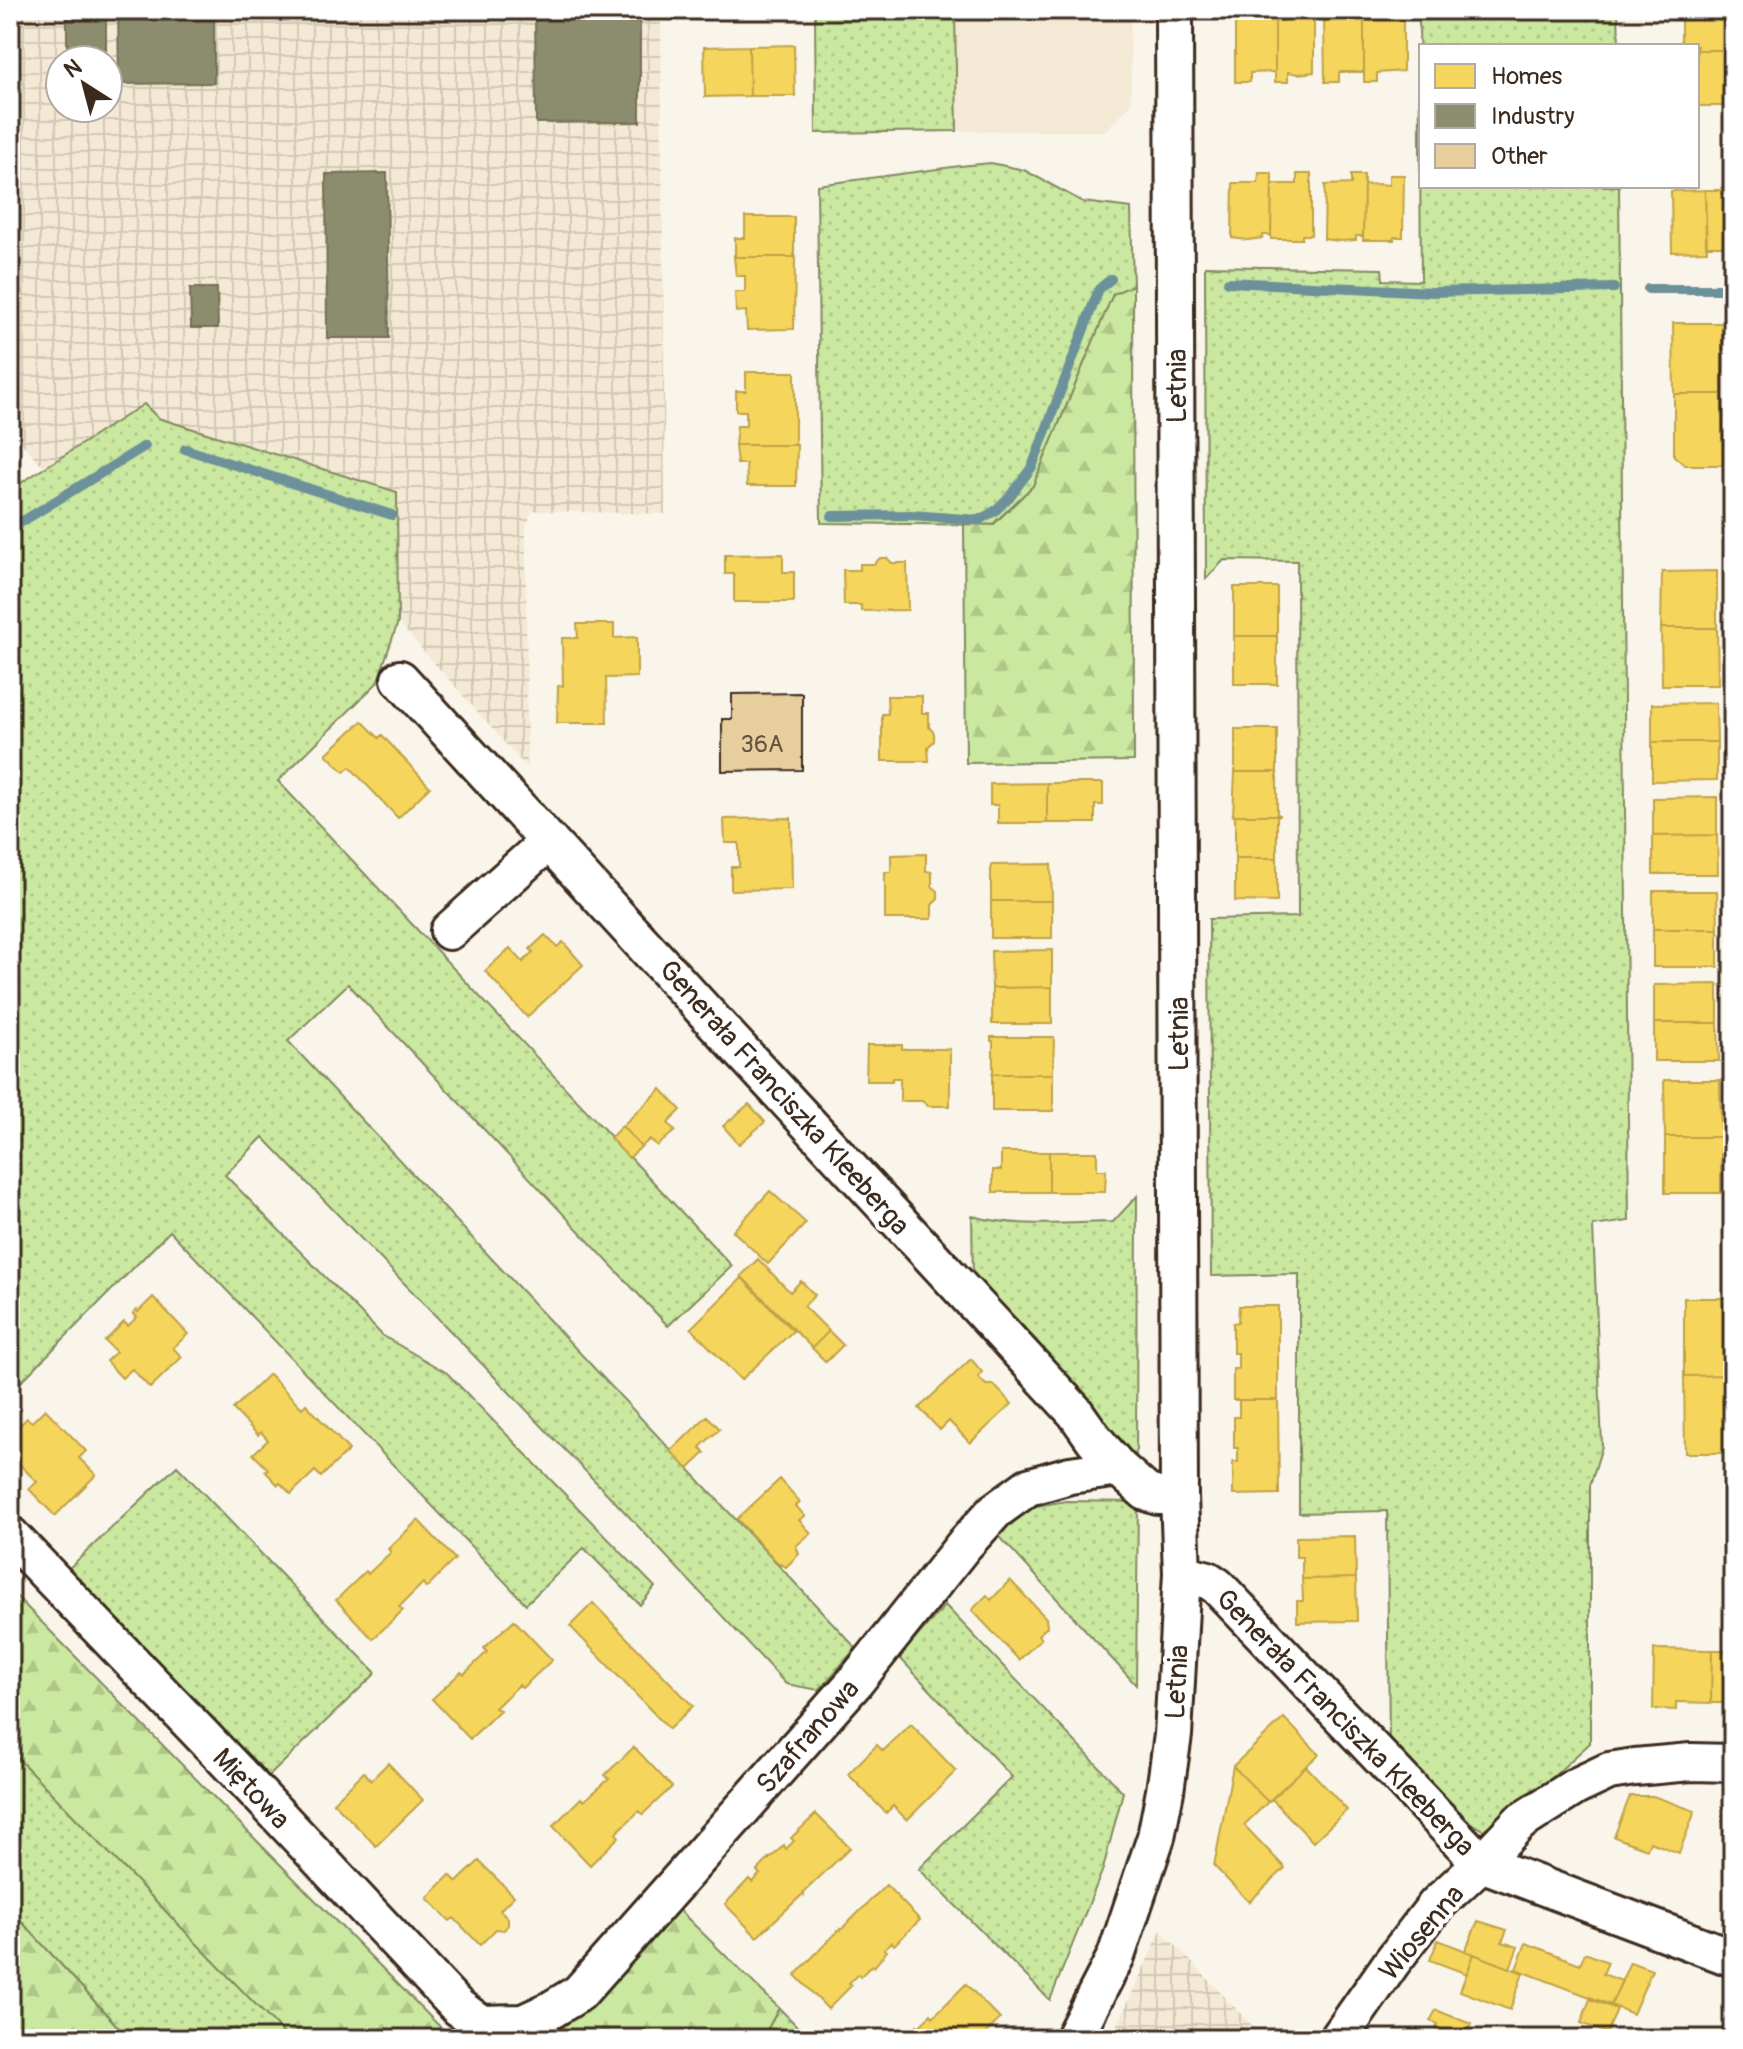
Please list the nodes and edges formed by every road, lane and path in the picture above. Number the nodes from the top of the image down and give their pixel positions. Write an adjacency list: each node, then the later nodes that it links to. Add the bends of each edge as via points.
1 (1174, 10): 6 (street, Letnia)
2 (400, 679): 3 (street, Generała Franciszka Kleeberga)
3 (549, 841): 4 (street); 5 (street, Generała Franciszka Kleeberga, via 1075,1412)
4 (449, 931)
5 (1119, 1468): 6 (street, Generała Franciszka Kleeberga, via 1146,1492); 12 (street, Szafranowa, via 1028,1487 995,1511 855,1682 579,1993 523,2023)
6 (1179, 1496): 8 (street, Letnia)
7 (10, 1535): 12 (street, Miętowa, via 458,2007 481,2024)
8 (1182, 1573): 10 (street, Generała Franciszka Kleeberga, via 1217,1586); 13 (street, Letnia, via 1173,1735 1156,1837 1116,1956)
9 (1733, 1763): 10 (street, Wiosenna, via 1609,1771 1520,1822)
10 (1481, 1863): 11 (street, Generała Franciszka Kleeberga); 14 (street, Wiosenna, via 1436,1905)
11 (1733, 1958)
12 (502, 2023)
13 (1073, 2039)
14 (1338, 2039)

